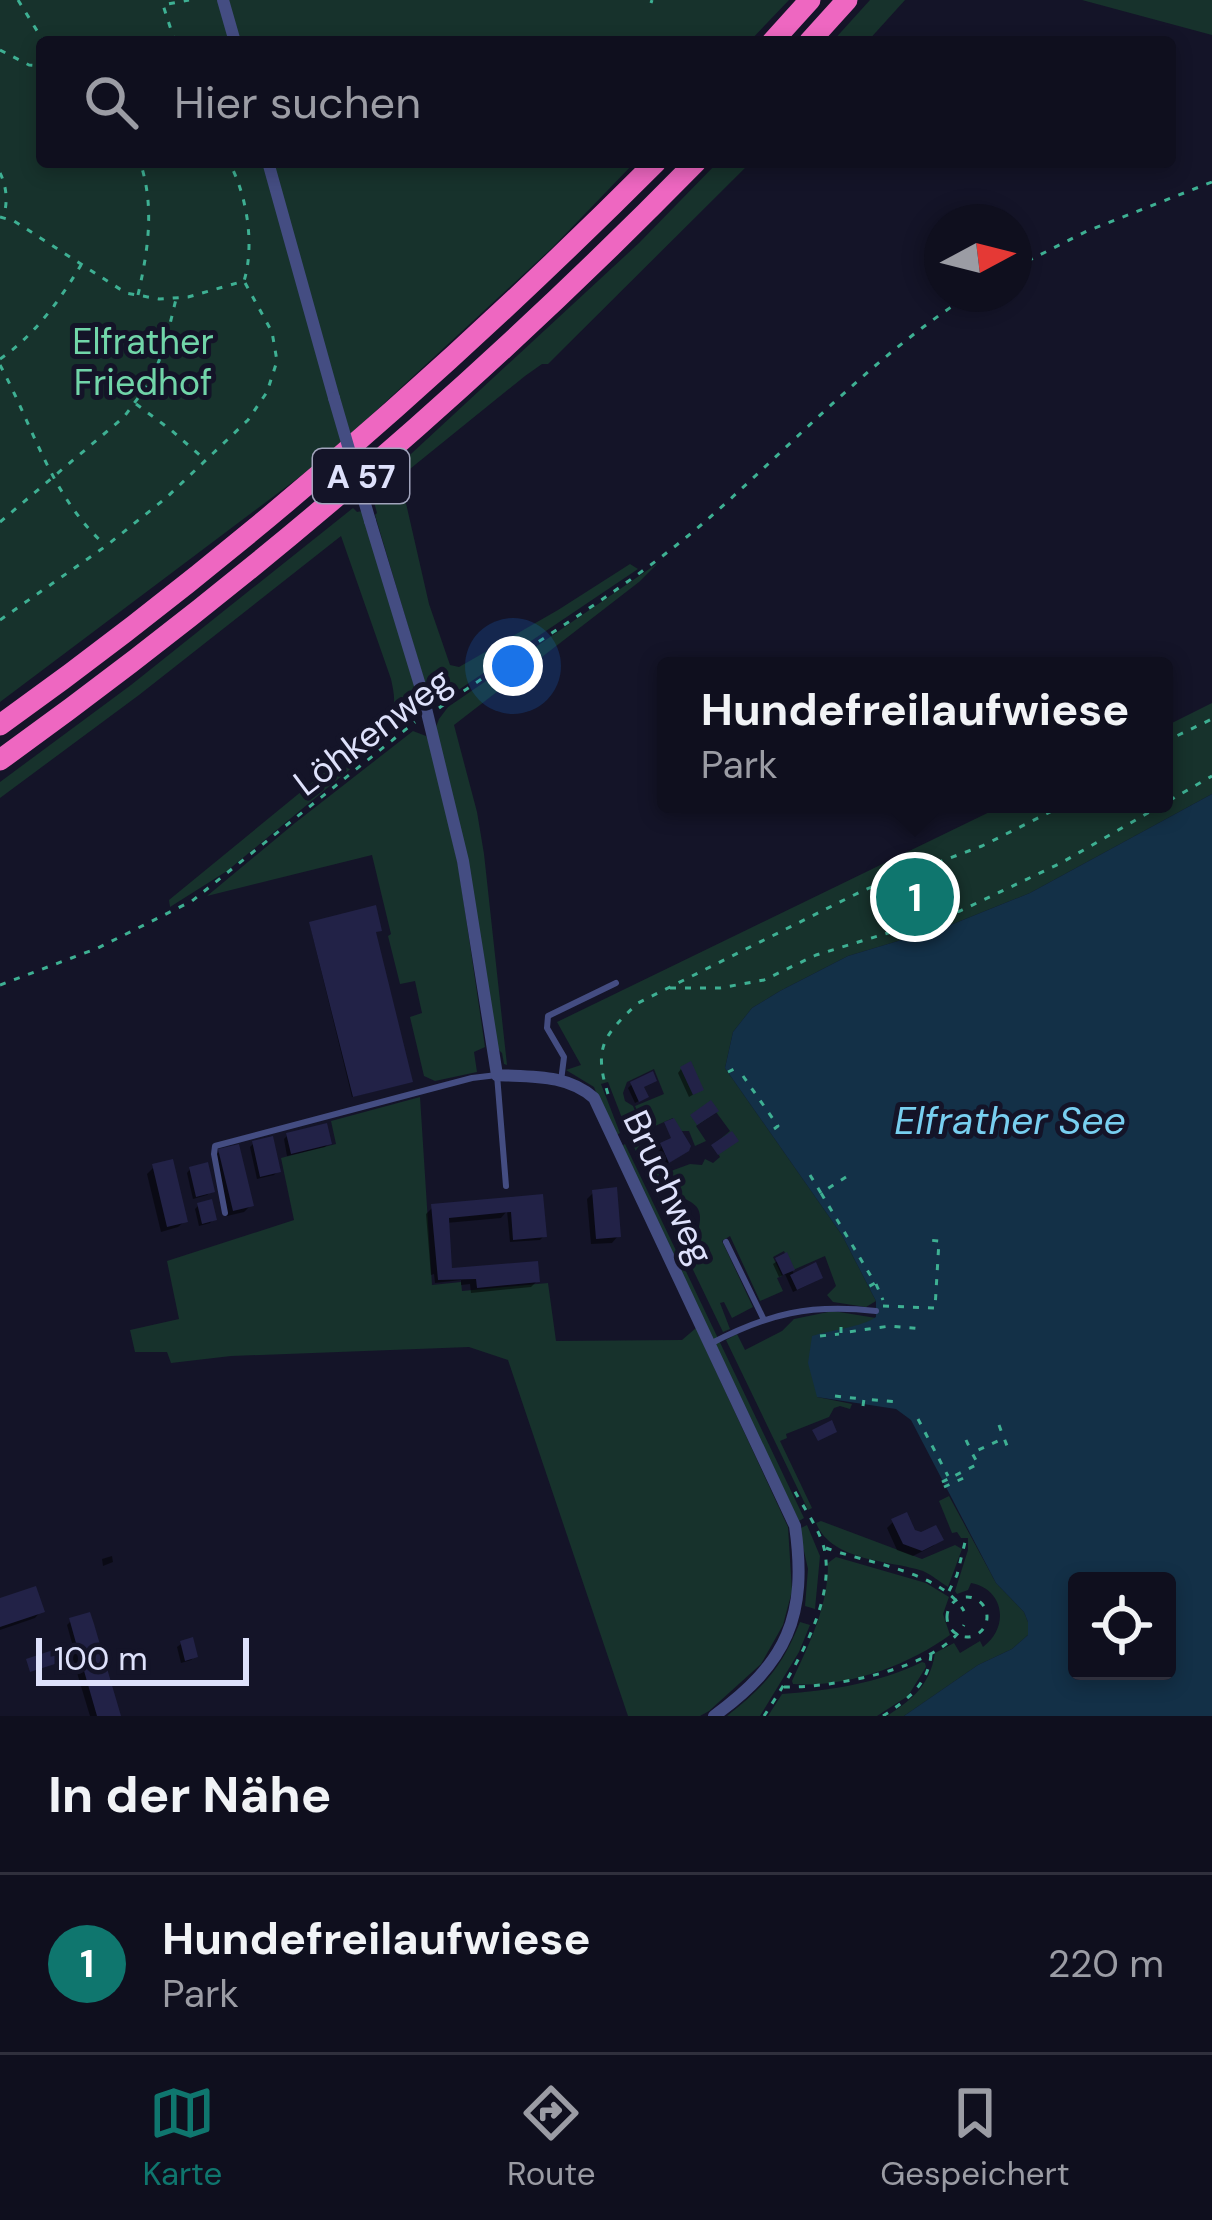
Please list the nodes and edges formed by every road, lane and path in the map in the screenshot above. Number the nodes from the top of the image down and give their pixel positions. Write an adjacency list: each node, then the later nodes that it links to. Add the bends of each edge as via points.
1 (18, 0): 6 (path)
2 (189, 0): 7 (path, via 163,5)
3 (223, 0): 8 (street)
4 (810, 0): 9 (highway)
5 (847, 0): 10 (highway)
6 (40, 36)
7 (173, 36)
8 (233, 36)
9 (777, 36)
10 (814, 36)
11 (0, 50): 12 (path)
12 (36, 66)
13 (141, 168): 24 (path, via 150,208)
14 (232, 168): 23 (path, via 248,235)
15 (270, 168): 34 (street, bridge)
16 (650, 168): 36 (highway, A 57, via 362,439)
17 (690, 168): 38 (highway, A 57, via 371,468)
18 (0, 173): 20 (path)
19 (1212, 182): 21 (path)
20 (2, 217): 22 (path)
21 (1032, 259)
22 (82, 264): 24 (path); 27 (path)
23 (244, 281): 25 (path); 29 (path, via 272,332 277,361 248,420)
24 (138, 296): 25 (path)
25 (176, 298): 28 (path, via 152,379)
26 (945, 312): 34 (path, Löhkenweg, via 655,562)
27 (0, 362): 30 (path)
28 (134, 403): 29 (path); 30 (path)
29 (205, 460): 32 (path)
30 (52, 478): 31 (path); 32 (path)
31 (0, 522)
32 (106, 546): 33 (path)
33 (0, 620)
34 (427, 715): 44 (path, Löhkenweg, via 192,901); 48 (street, via 463,861)
35 (1212, 719): 37 (path)
36 (0, 725)
37 (1173, 738)
38 (0, 760)
39 (1212, 776): 40 (path)
40 (1173, 798)
41 (1048, 813): 45 (path, via 864,890)
42 (1148, 813): 45 (path, via 960,910 816,955 764,980)
43 (616, 983): 50 (lane, via 548,1016 564,1057)
44 (0, 985)
45 (668, 988): 53 (path, via 612,1027 598,1058)
46 (741, 1066): 47 (path)
47 (728, 1072)
48 (497, 1075): 50 (street); 59 (lane); 62 (lane, via 215,1146)
49 (743, 1076): 51 (path)
50 (561, 1081): 72 (street, Bruchweg, via 594,1098)
51 (753, 1088): 52 (path); 54 (path)
52 (744, 1095)
53 (614, 1106)
54 (766, 1107): 55 (path); 56 (path, via 779,1128)
55 (757, 1113)
56 (770, 1132)
57 (810, 1174): 60 (path)
58 (846, 1177): 60 (path)
59 (506, 1186)
60 (821, 1193): 61 (path); 65 (path)
61 (815, 1196)
62 (225, 1213)
63 (928, 1240): 68 (path, via 939,1241 935,1308)
64 (727, 1242): 69 (lane)
65 (875, 1283): 66 (path); 67 (path)
66 (868, 1287)
67 (883, 1300)
68 (876, 1308): 69 (lane, via 804,1309)
69 (764, 1320): 72 (lane)
70 (923, 1330): 71 (path)
71 (820, 1336)
72 (710, 1344): 92 (street, Bruchweg, via 796,1526 801,1562 793,1618 769,1668)
73 (835, 1396): 74 (path)
74 (898, 1402)
75 (918, 1419): 81 (path)
76 (999, 1424): 77 (path)
77 (1004, 1438): 79 (path); 80 (path)
78 (966, 1440): 80 (path)
79 (1010, 1450)
80 (972, 1453): 82 (path, via 977,1464 943,1484)
81 (947, 1476)
82 (968, 1476)
83 (966, 1538): 85 (path)
84 (824, 1547): 85 (path, via 923,1576)
85 (948, 1592): 86 (path)
86 (957, 1599): 87 (path); 89 (path, via 947,1621); 89 (path, via 977,1599 988,1616 978,1634)
87 (964, 1611)
88 (964, 1625): 89 (path)
89 (958, 1635): 90 (path)
90 (931, 1652): 91 (path, via 855,1681); 93 (path, via 913,1694)
91 (782, 1688)
92 (714, 1716)
93 (883, 1716)

